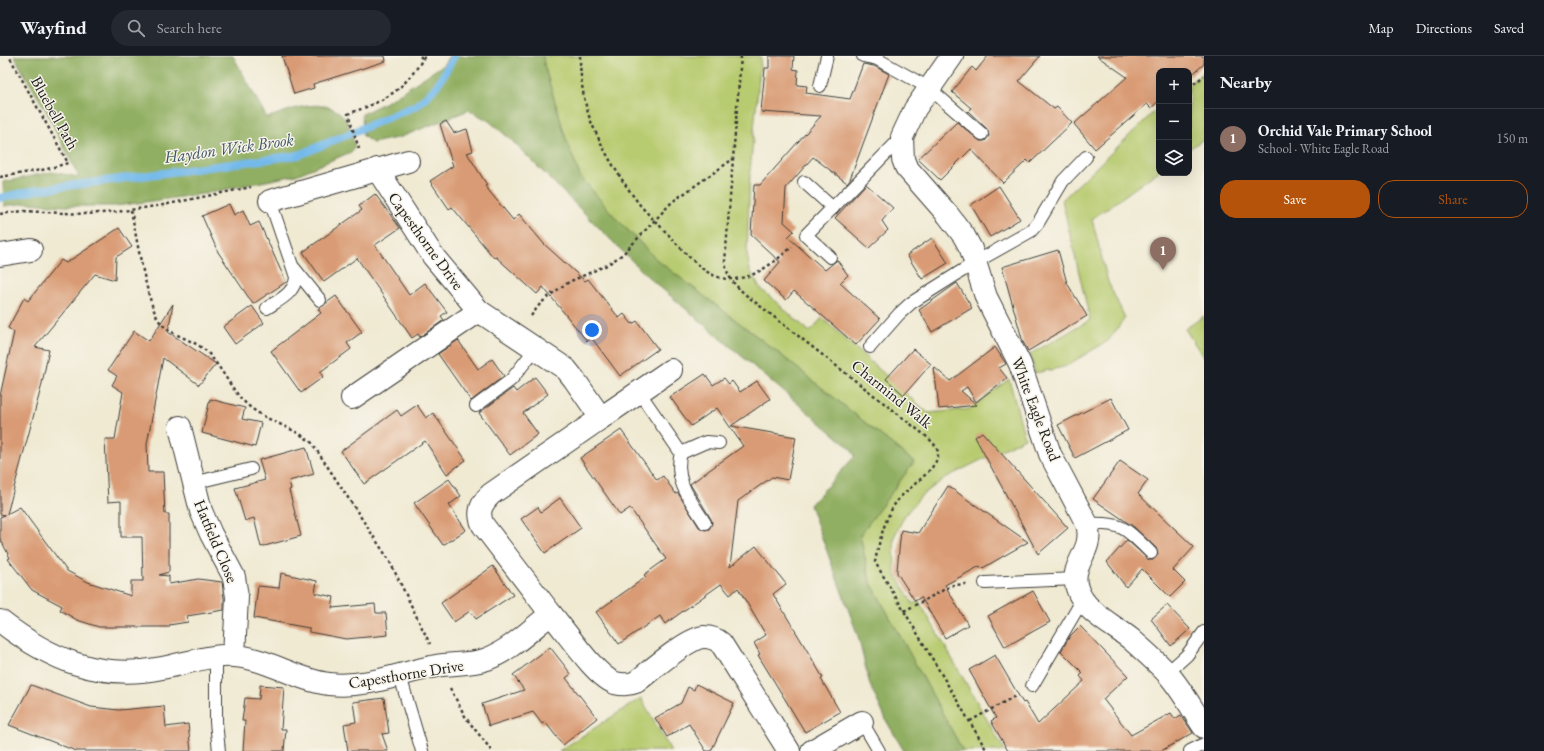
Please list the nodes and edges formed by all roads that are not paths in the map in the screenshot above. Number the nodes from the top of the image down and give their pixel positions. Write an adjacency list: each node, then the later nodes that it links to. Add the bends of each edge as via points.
1 (827, 56): 4 (lane)
2 (863, 56): 5 (lane, via 877,59)
3 (952, 56): 5 (street, White Eagle Road)
4 (820, 86)
5 (929, 88): 6 (lane); 7 (street, White Eagle Road)
6 (982, 134)
7 (902, 136): 13 (lane, White Eagle Road); 17 (street, White Eagle Road, via 906,167 964,236)
8 (1086, 157): 17 (lane, via 1062,181 1031,231)
9 (408, 161): 10 (street)
10 (369, 162): 12 (street); 21 (street, Capesthorne Drive, via 433,256)
11 (804, 182): 13 (lane)
12 (264, 194): 18 (lane)
13 (832, 208): 16 (lane, White Eagle Road, via 806,235)
14 (31, 250): 15 (street)
15 (0, 255)
16 (830, 258)
17 (976, 262): 22 (lane, via 911,303); 35 (street, White Eagle Road, via 986,297 1020,364 1050,454)
18 (294, 268): 19 (lane); 20 (lane, via 296,284 293,289)
19 (320, 300)
20 (267, 308)
21 (479, 311): 23 (street, Capesthorne Drive); 26 (street)
22 (870, 347)
23 (536, 348): 27 (lane, via 511,380); 28 (street, Capesthorne Drive, via 574,378)
24 (670, 370): 25 (street)
25 (639, 392): 28 (street); 31 (lane)
26 (352, 398)
27 (476, 406)
28 (601, 418): 40 (street, via 491,494 481,507 480,519 483,525)
29 (180, 427): 33 (street, Hatfield Close)
30 (719, 443): 31 (lane, via 706,442)
31 (682, 453): 34 (lane, via 678,462 682,484)
32 (251, 469): 33 (lane)
33 (193, 483): 43 (street, Hatfield Close, via 208,528 234,577 237,597)
34 (705, 523)
35 (1087, 524): 36 (lane, via 1120,526); 37 (street, White Eagle Road, via 1090,540 1076,571)
36 (1151, 553)
37 (1076, 579): 38 (lane); 39 (street, via 1078,591)
38 (984, 583)
39 (1083, 599): 44 (street); 46 (lane)
40 (552, 614): 45 (street, Capesthorne Drive, via 487,659 442,665); 52 (street, via 596,669 608,679 621,684 629,685 636,682 684,645 698,638 716,639 721,643)
41 (0, 621): 43 (street, Capesthorne Drive, via 24,640 43,650 98,670 142,672)
42 (1204, 632): 44 (lane, via 1187,655)
43 (225, 656): 45 (street, Capesthorne Drive, via 262,662 328,684 356,685); 50 (lane, via 216,722)
44 (1167, 673): 48 (street)
45 (400, 676): 51 (lane)
46 (1032, 686)
47 (862, 722): 53 (street); 54 (lane)
48 (1204, 727)
49 (1204, 744): 55 (lane)
50 (219, 751)
51 (422, 751)
52 (789, 751)
53 (812, 751)
54 (879, 751)
55 (1190, 751)

